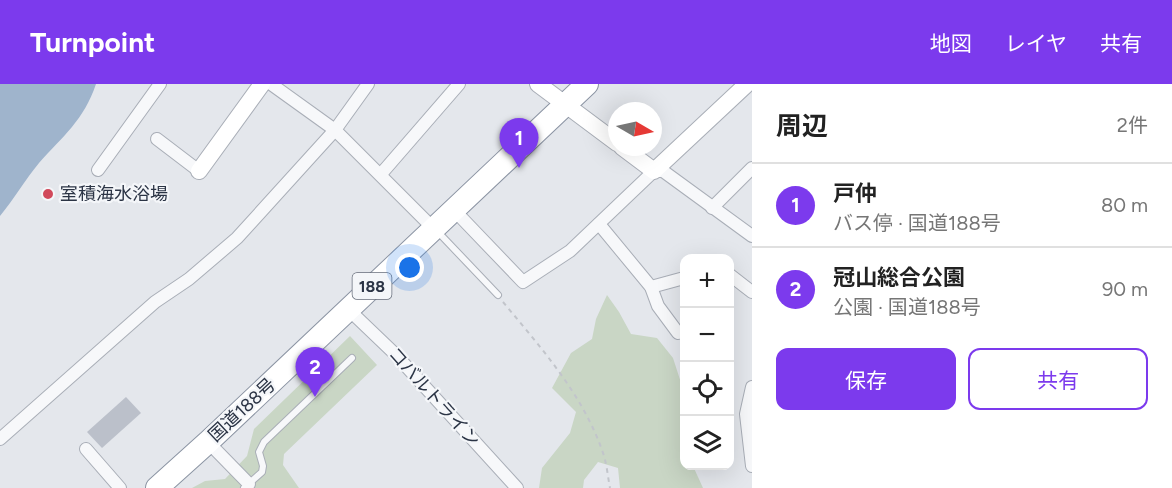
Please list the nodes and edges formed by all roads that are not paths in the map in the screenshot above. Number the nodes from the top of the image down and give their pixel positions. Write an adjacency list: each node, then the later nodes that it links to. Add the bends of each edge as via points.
1 (160, 84): 15 (street)
2 (262, 84): 16 (street)
3 (272, 84): 10 (street)
4 (368, 84): 10 (street)
5 (459, 84): 18 (street)
6 (538, 84): 9 (street)
7 (587, 84): 9 (highway, 国道188号 / 188)
8 (747, 84): 17 (street)
9 (566, 105): 11 (street); 20 (highway, 国道188号 / 188)
10 (336, 130): 18 (street); 33 (street, via 237,238 155,302)
11 (608, 136)
12 (157, 139): 16 (street)
13 (634, 156): 17 (street)
14 (752, 168): 19 (street)
15 (98, 170)
16 (199, 171)
17 (654, 171): 19 (street, via 663,171); 21 (street)
18 (381, 174): 22 (street)
19 (712, 208): 23 (street)
20 (454, 210): 21 (street, via 523,282 570,251); 22 (highway, 国道188号 / 188)
21 (599, 224): 26 (street)
22 (434, 228): 28 (lane); 29 (highway, 国道188号 / 188)
23 (752, 236)
24 (680, 279): 26 (street)
25 (734, 279): 27 (street)
26 (651, 286): 30 (street, via 658,306)
27 (752, 292)
28 (498, 295)
29 (348, 309): 34 (highway, 国道188号 / 188); 40 (street, コバルトライン, via 403,362)
30 (678, 333)
31 (352, 358): 37 (lane, via 264,442 259,452 262,472)
32 (752, 387): 36 (street, via 746,414)
33 (0, 439)
34 (208, 442): 37 (street); 39 (highway, 国道188号 / 188)
35 (86, 449): 38 (street)
36 (752, 466)
37 (248, 487)
38 (120, 488)
39 (157, 488)
40 (517, 488)

